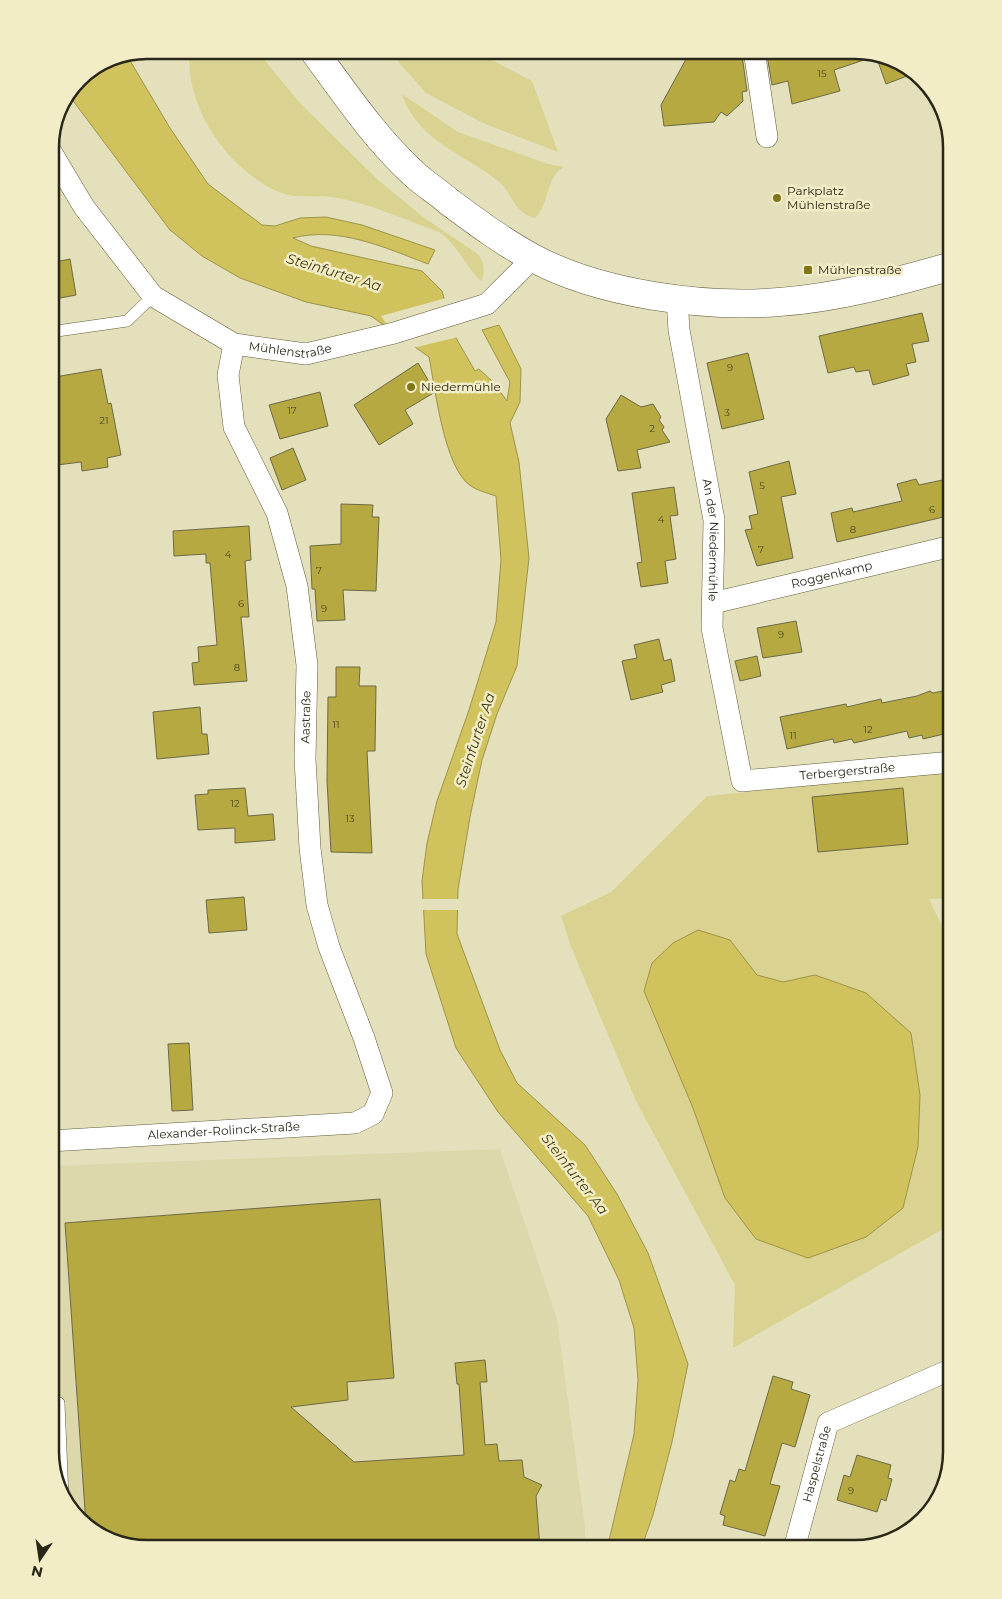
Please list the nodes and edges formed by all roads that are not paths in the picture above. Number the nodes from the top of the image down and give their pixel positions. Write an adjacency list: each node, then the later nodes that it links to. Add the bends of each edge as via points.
1 (320, 59): 5 (main road, via 373,130 413,173 476,222)
2 (755, 59): 3 (street)
3 (767, 137)
4 (59, 165): 7 (street, Mühlenstraße, via 84,207)
5 (533, 258): 8 (main road, via 582,278); 10 (street, Mühlenstraße, via 487,304 394,333 306,354)
6 (943, 269): 8 (main road, via 812,299 750,302)
7 (153, 296): 9 (lane, via 127,320); 10 (street, Mühlenstraße)
8 (678, 299): 12 (street, An der Niedermühle, via 679,330 714,520)
9 (59, 331)
10 (234, 344): 15 (street, Aastraße, via 228,375 234,427 277,513 297,586 307,665 305,759 317,905)
11 (943, 548): 12 (street, Roggenkamp)
12 (713, 603): 14 (street, An der Niedermühle, via 712,628)
13 (943, 763): 14 (street, Terbergerstraße)
14 (742, 781)
15 (382, 1093): 16 (street, Alexander-Rolinck-Straße, via 374,1114 355,1123)
16 (59, 1141)
17 (943, 1372): 20 (street, Haspelstraße, via 828,1423)
18 (59, 1403): 19 (lane)
19 (62, 1477)
20 (796, 1540)

